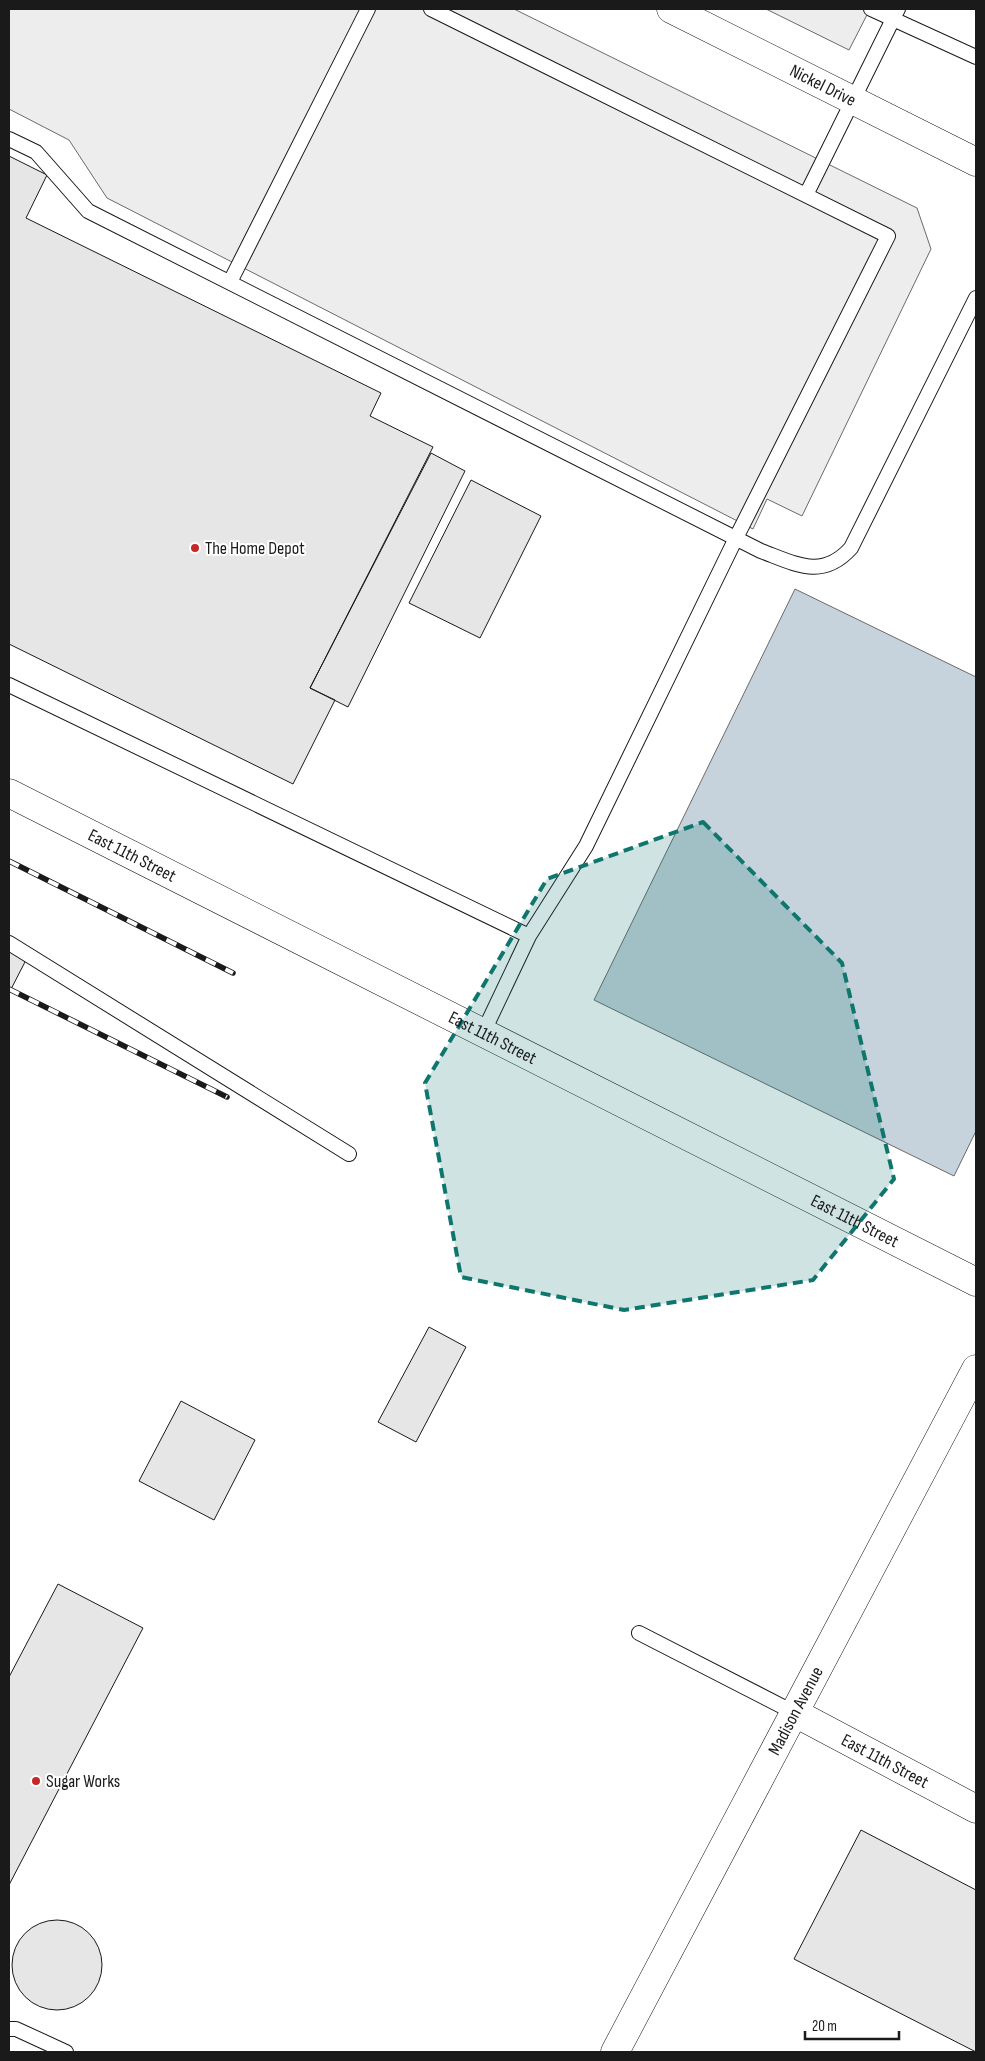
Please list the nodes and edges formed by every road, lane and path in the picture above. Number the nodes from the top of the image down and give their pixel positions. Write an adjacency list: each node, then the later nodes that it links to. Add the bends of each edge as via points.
1 (368, 9): 11 (lane)
2 (430, 9): 10 (lane)
3 (671, 9): 7 (street, Nickel Drive)
4 (871, 9): 5 (lane)
5 (895, 14): 6 (lane); 7 (lane)
6 (976, 57)
7 (853, 100): 9 (street, Nickel Drive); 10 (lane)
8 (9, 139): 11 (lane, via 36,152 88,211)
9 (976, 162)
10 (806, 195): 13 (lane, via 888,236)
11 (230, 282): 13 (lane)
12 (976, 298): 13 (lane, via 861,532 839,562 804,567)
13 (736, 538): 16 (lane, via 586,846)
14 (9, 685): 16 (lane)
15 (9, 793): 18 (street, East 11th Street)
16 (528, 936): 18 (lane)
17 (9, 943): 19 (lane)
18 (483, 1034): 20 (street, East 11th Street)
19 (349, 1154)
20 (976, 1282)
21 (976, 1369): 23 (street, Madison Avenue)
22 (639, 1633): 23 (lane)
23 (795, 1713): 24 (street, East 11th Street); 27 (street, Madison Avenue)
24 (976, 1809)
25 (9, 2028): 26 (lane)
26 (66, 2052)
27 (615, 2052)

